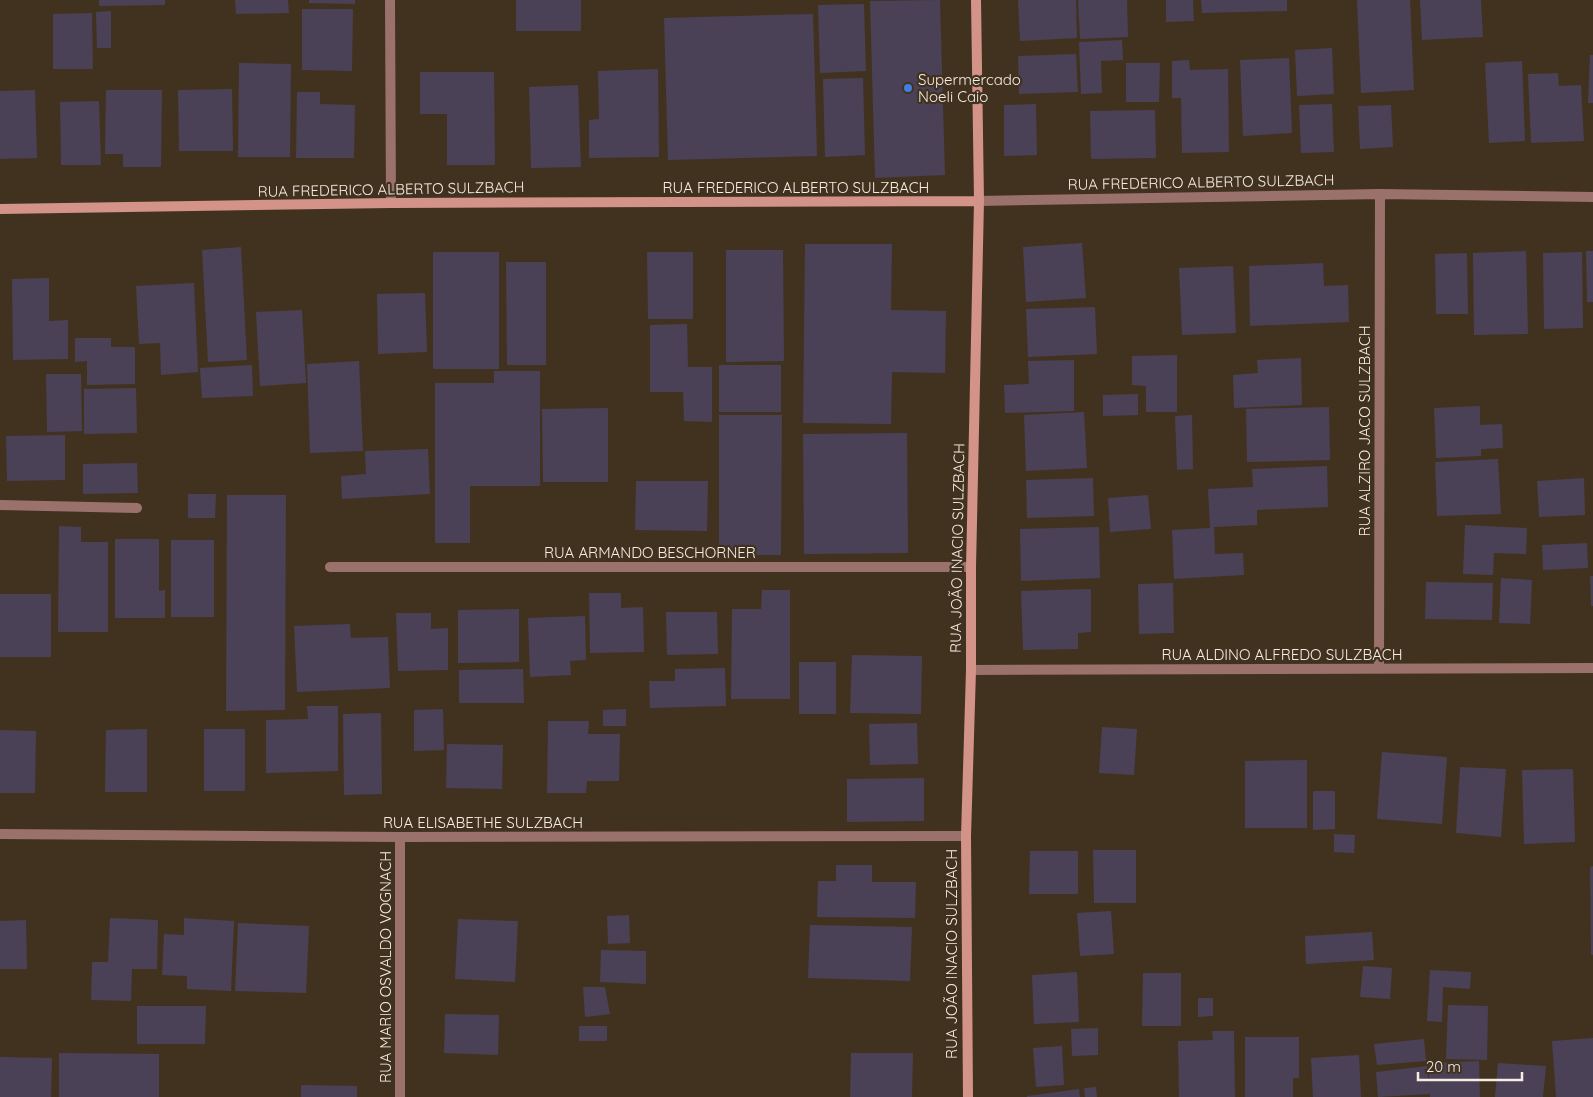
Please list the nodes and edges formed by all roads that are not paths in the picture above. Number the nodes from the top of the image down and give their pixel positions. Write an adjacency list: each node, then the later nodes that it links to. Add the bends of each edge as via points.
1 (390, 0): 6 (street)
2 (976, 0): 5 (street, RUA JOÃO INACIO SULZBACH)
3 (1380, 194): 4 (street, RUA FREDERICO ALBERTO SULZBACH); 5 (street, RUA FREDERICO ALBERTO SULZBACH); 13 (street, RUA ALZIRO JACO SULZBACH)
4 (1593, 197)
5 (979, 201): 6 (street, RUA FREDERICO ALBERTO SULZBACH); 11 (street, RUA JOÃO INACIO SULZBACH)
6 (391, 203): 7 (street, RUA FREDERICO ALBERTO SULZBACH)
7 (0, 209)
8 (0, 505): 9 (street)
9 (137, 508)
10 (330, 567): 11 (street, RUA ARMANDO BESCHORNER)
11 (971, 567): 14 (street, RUA JOÃO INACIO SULZBACH)
12 (1593, 668): 13 (street, RUA ALDINO ALFREDO SULZBACH)
13 (1379, 669): 14 (street, RUA ALDINO ALFREDO SULZBACH)
14 (971, 670): 16 (street, RUA JOÃO INACIO SULZBACH)
15 (0, 834): 17 (street, RUA ELISABETHE SULZBACH)
16 (966, 836): 17 (street, RUA ELISABETHE SULZBACH); 19 (street, RUA JOÃO INACIO SULZBACH)
17 (400, 837): 18 (street, RUA MARIO OSVALDO VOGNACH)
18 (400, 1097)
19 (968, 1097)

